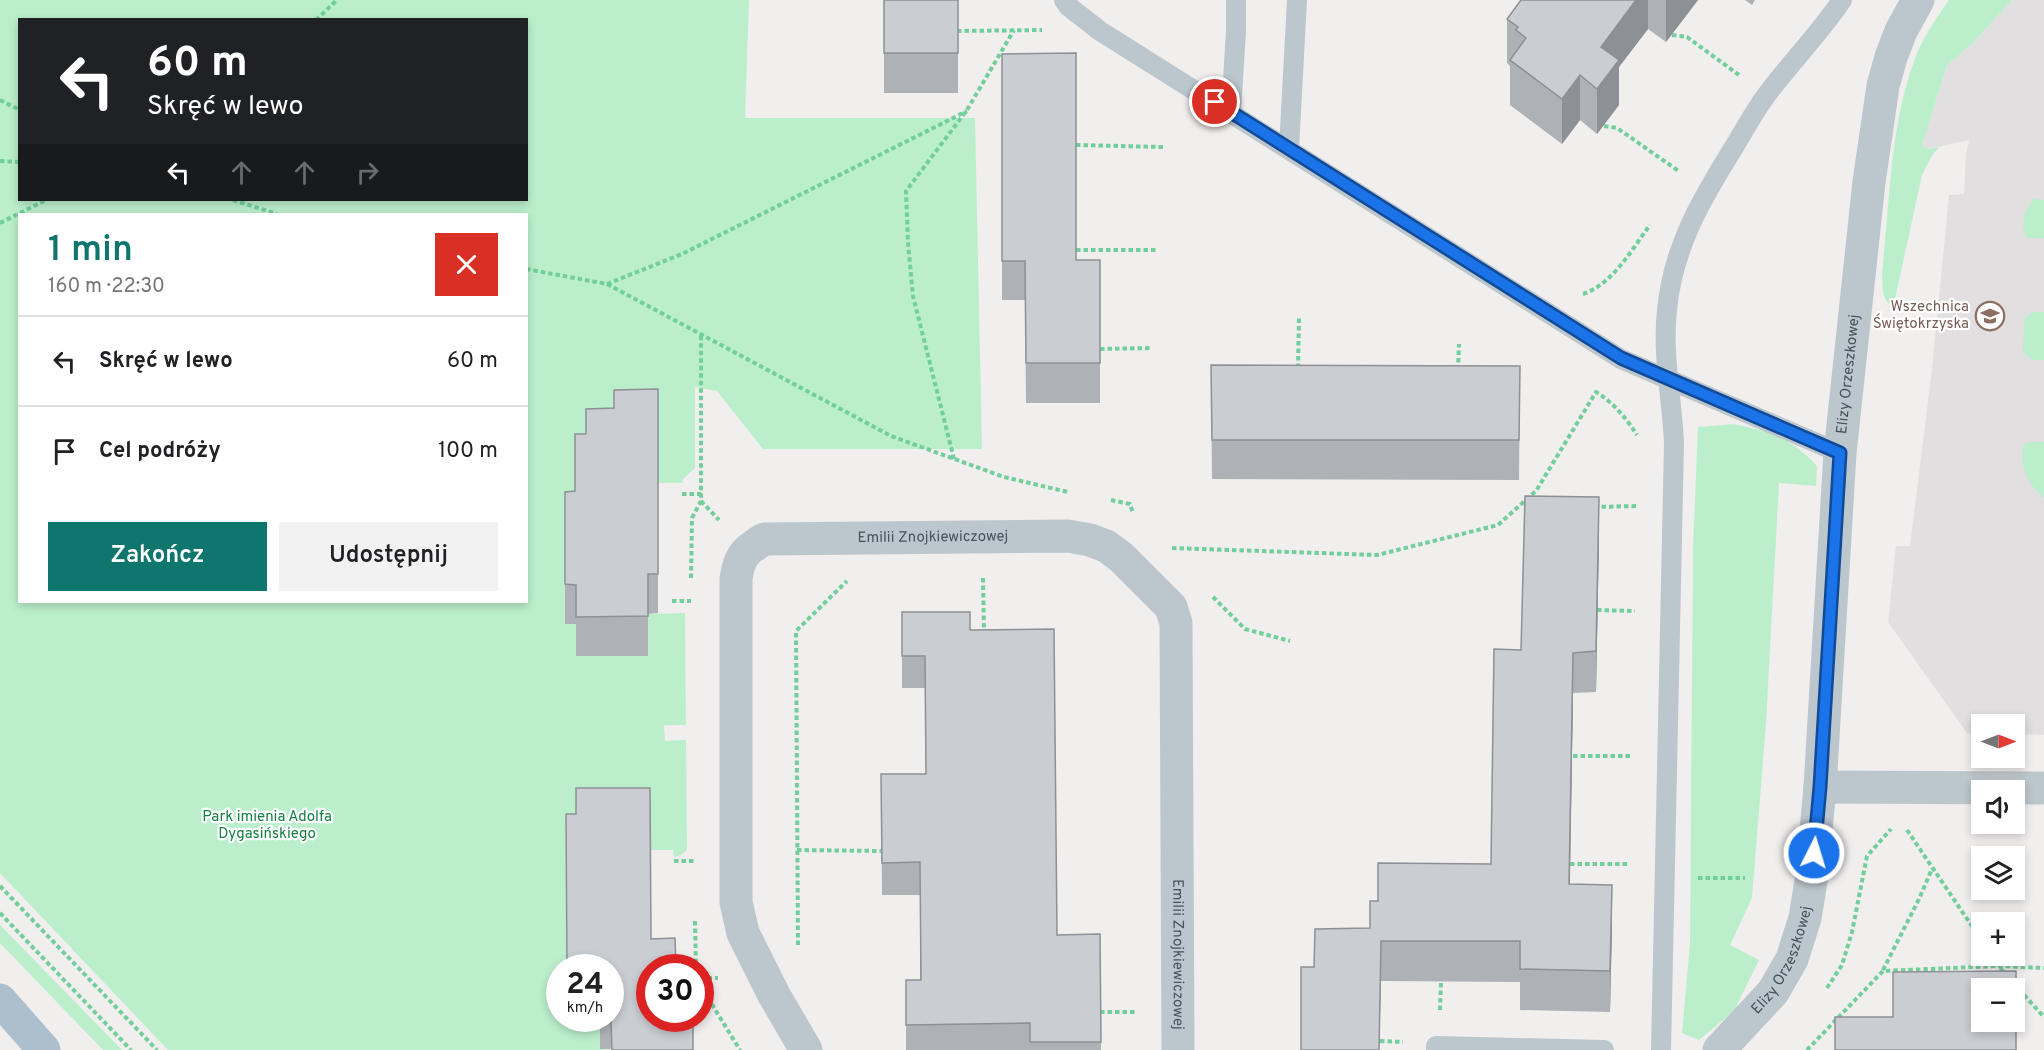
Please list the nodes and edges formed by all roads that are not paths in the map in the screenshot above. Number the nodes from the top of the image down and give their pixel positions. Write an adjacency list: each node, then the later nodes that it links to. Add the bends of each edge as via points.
1 (1064, 0): 6 (lane, via 1097,29)
2 (1236, 0): 6 (lane)
3 (1297, 0): 7 (lane)
4 (1842, 0): 8 (lane, via 1767,95 1695,213 1672,277 1665,336)
5 (1918, 0): 9 (street, Elizy Orzeszkowej, via 1901,31 1883,86 1863,228)
6 (1231, 112): 7 (lane)
7 (1289, 149): 8 (lane, via 1621,358)
8 (1667, 378): 9 (lane); 18 (lane, via 1674,443)
9 (1840, 453): 10 (street, Elizy Orzeszkowej)
10 (1820, 787): 11 (street); 19 (street, Elizy Orzeszkowej, via 1812,875 1792,959 1773,992)
11 (2044, 788)
12 (0, 1000): 13 (main road)
13 (41, 1044)
14 (806, 1050): 15 (street, Emilii Znojkiewiczowej, via 743,933 735,902 738,564 747,550 764,539 1068,536 1106,546 1121,557 1171,607 1176,623)
15 (1179, 1050)
16 (1436, 1050): 17 (lane, via 1436,1046)
17 (1604, 1050)
18 (1661, 1050)
19 (1719, 1050)

